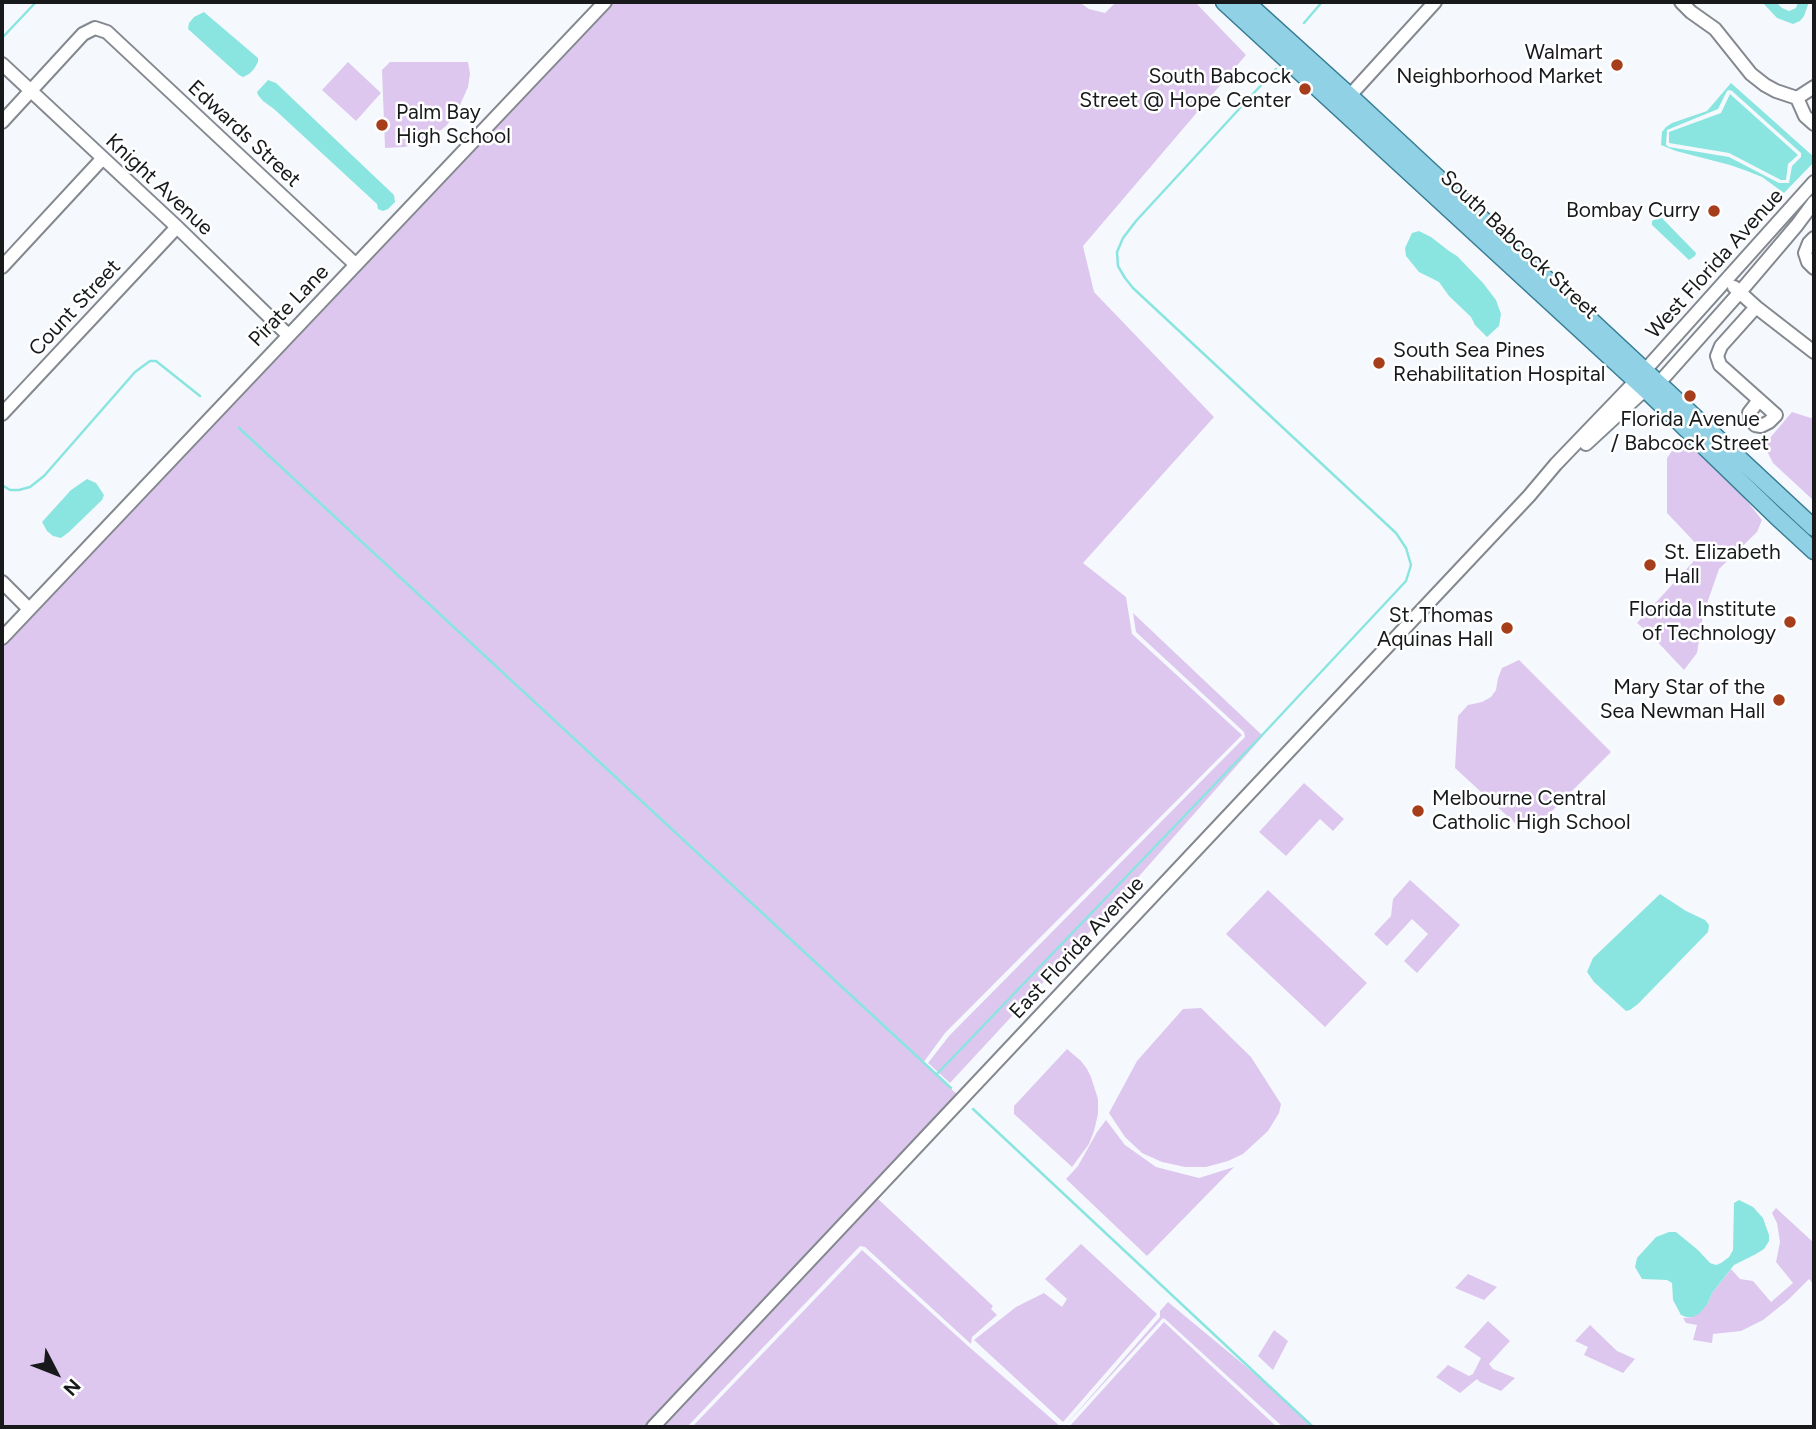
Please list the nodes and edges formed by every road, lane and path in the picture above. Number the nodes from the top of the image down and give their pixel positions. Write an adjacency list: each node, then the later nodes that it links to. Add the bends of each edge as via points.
1 (605, 2): 18 (street, Pirate Lane)
2 (1224, 2): 10 (main road, South Babcock Street)
3 (1246, 2): 10 (main road, South Babcock Street)
4 (1436, 2): 10 (street)
5 (1681, 2): 9 (street, via 1716,29 1757,79)
6 (2, 64): 8 (street, Knight Avenue)
7 (1814, 87): 9 (street)
8 (31, 90): 11 (street); 13 (street, Knight Avenue); 18 (street, Edwards Street, via 83,34 94,28 107,32)
9 (1797, 98): 12 (street)
10 (1345, 102): 26 (main road, South Babcock Street)
11 (2, 122)
12 (1814, 124)
13 (103, 158): 16 (street, Knight Avenue); 19 (street)
14 (1814, 182): 21 (street, West Florida Avenue)
15 (1814, 202): 22 (street, West Florida Avenue)
16 (177, 227): 24 (street, Knight Avenue); 28 (street, Count Street)
17 (1814, 238): 20 (street, via 1805,253)
18 (355, 264): 24 (street, Pirate Lane)
19 (2, 267)
20 (1814, 268)
21 (1726, 279): 22 (street); 26 (street, West Florida Avenue)
22 (1740, 292): 23 (street); 26 (street, West Florida Avenue)
23 (1756, 307): 25 (street); 27 (street, via 1717,356 1720,365)
24 (288, 335): 32 (street, Pirate Lane)
25 (1814, 352)
26 (1647, 381): 29 (main road, South Babcock Street); 30 (main road, South Babcock Street); 34 (street, East Florida Avenue, via 1529,496)
27 (1759, 400)
28 (2, 414)
29 (1814, 528)
30 (1814, 551)
31 (2, 582): 32 (street)
32 (29, 608): 33 (street, Pirate Lane)
33 (2, 638)
34 (653, 1427)

